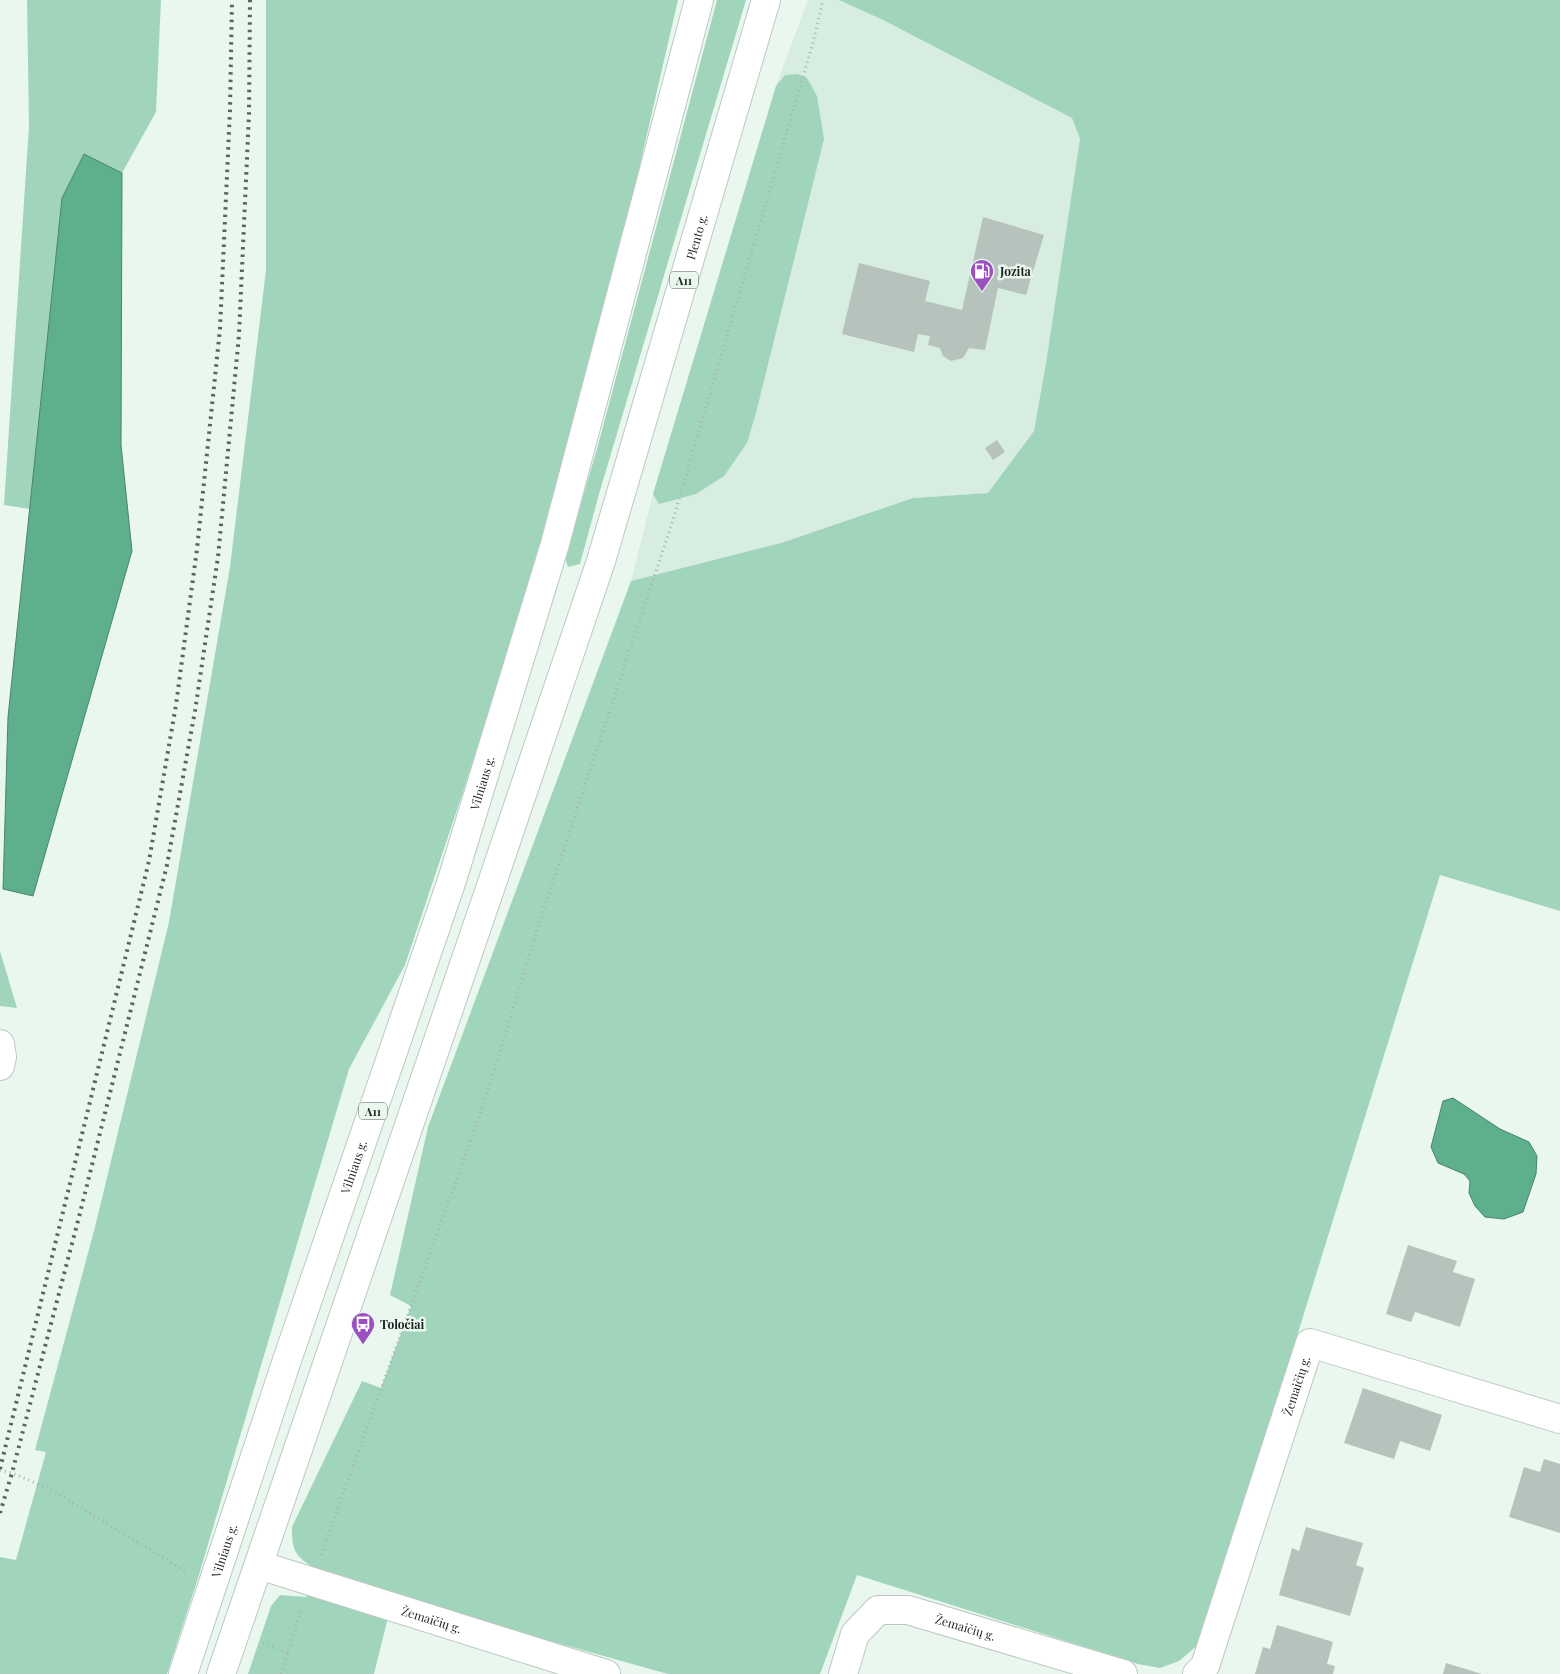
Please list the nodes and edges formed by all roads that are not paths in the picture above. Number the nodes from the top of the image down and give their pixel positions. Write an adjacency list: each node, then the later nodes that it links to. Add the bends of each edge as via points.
1 (699, 0): 5 (main road, Vilniaus g. / A11, via 555,544 452,880)
2 (766, 0): 4 (main road, Plento g. / A11, via 601,561)
3 (1560, 1419): 10 (main road, Žemaičių g., via 1310,1343 1205,1666)
4 (258, 1564): 6 (main road, A11); 7 (main road, Žemaičių g.)
5 (183, 1674)
6 (221, 1674)
7 (606, 1674)
8 (843, 1674): 9 (main road, Žemaičių g., via 855,1634 878,1610 908,1610)
9 (1123, 1674)
10 (1196, 1674)

